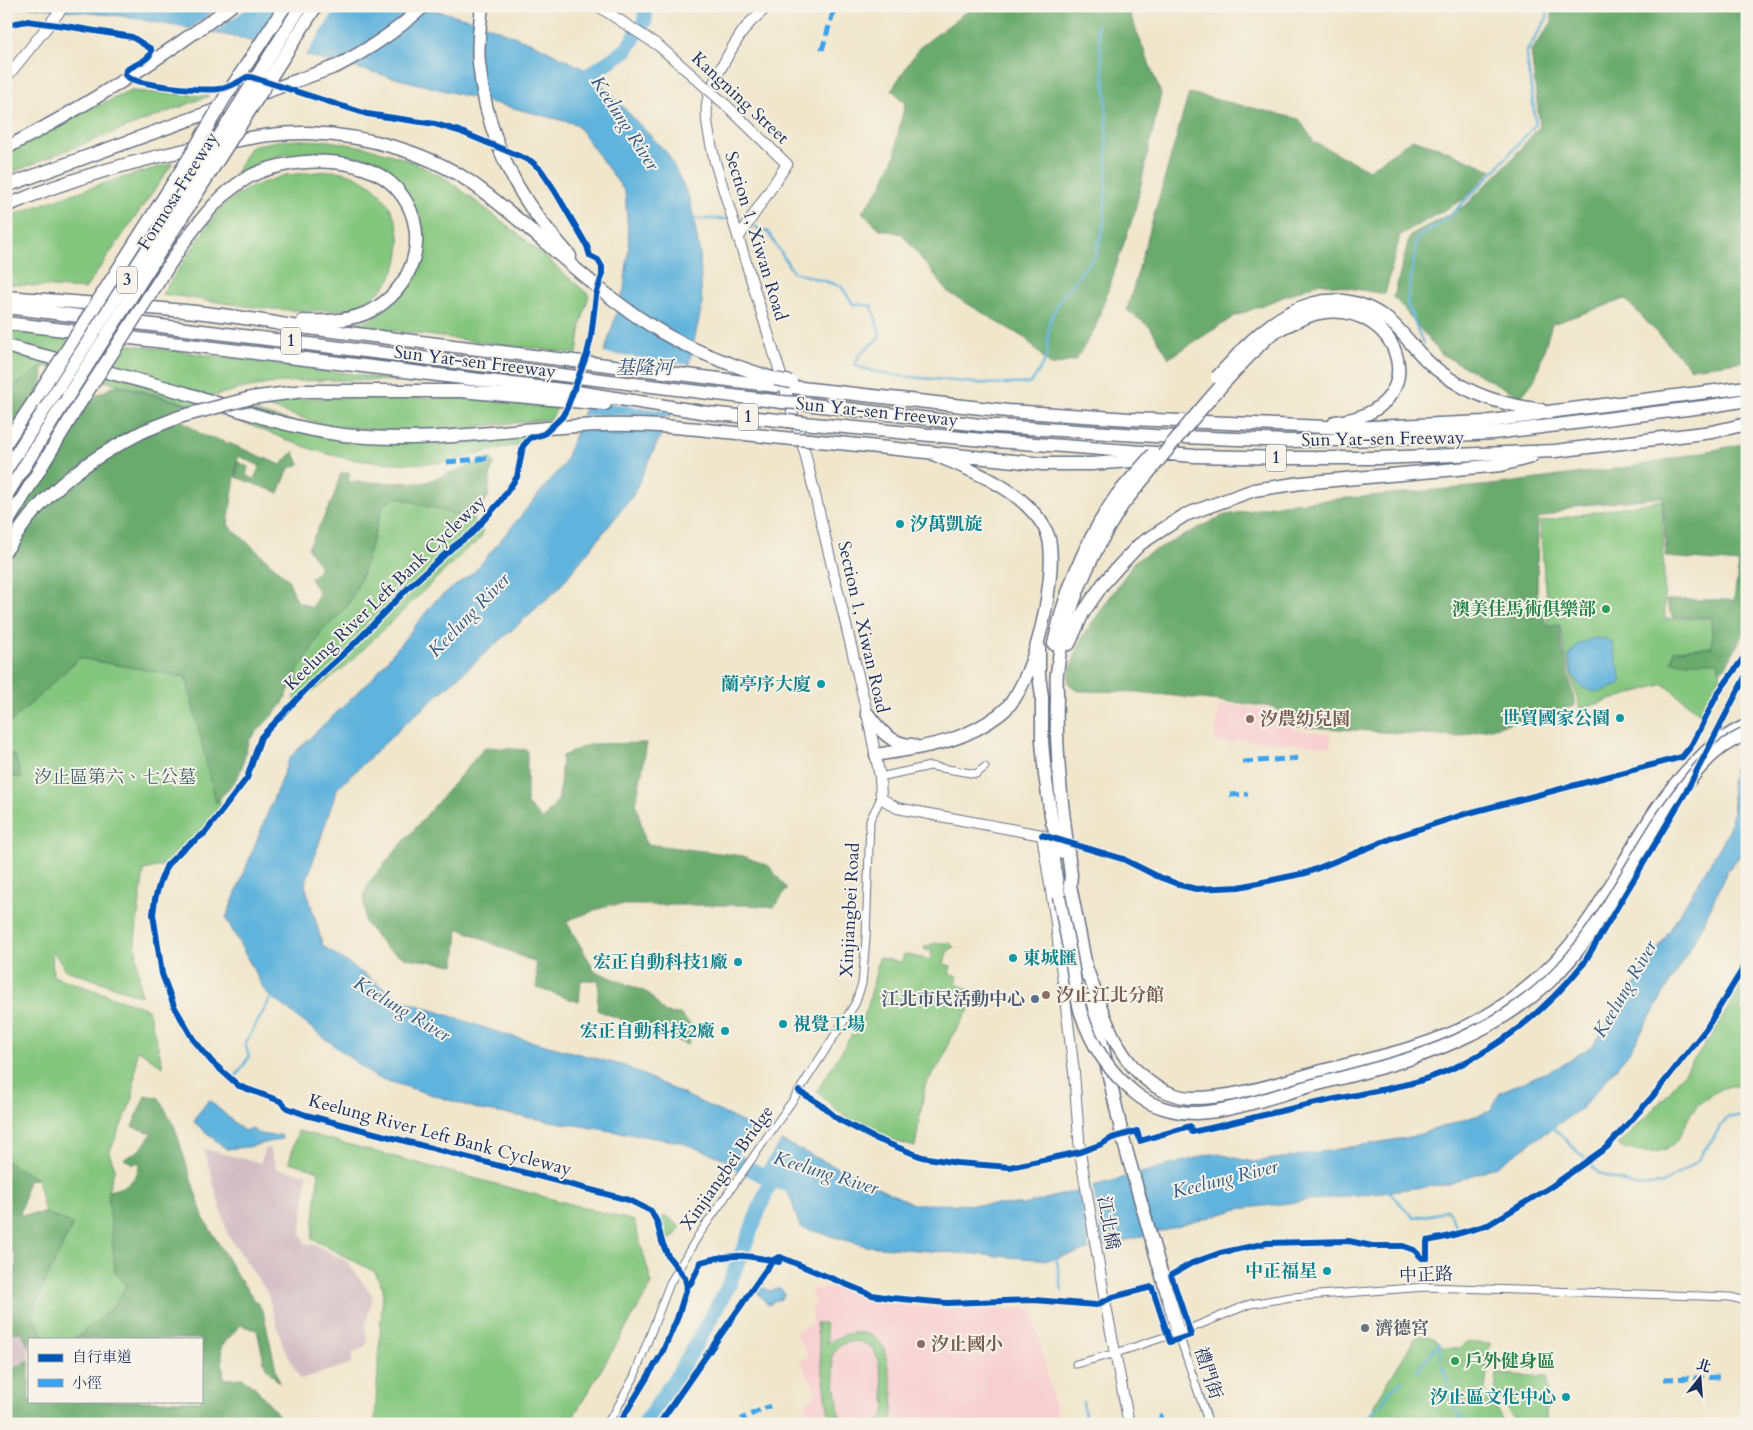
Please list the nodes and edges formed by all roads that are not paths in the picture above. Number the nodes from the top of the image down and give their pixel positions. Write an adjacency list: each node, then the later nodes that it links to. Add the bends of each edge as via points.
1 (64, 6): 10 (street)
2 (231, 6): 11 (highway, via 98,97)
3 (285, 6): 24 (highway, bridge, via 224,99)
4 (301, 6): 24 (highway, Formosa Freeway / 3, bridge, via 197,172)
5 (316, 6): 35 (highway, Formosa Freeway / 3, bridge)
6 (424, 6): 12 (highway, bridge, via 371,48 337,66)
7 (482, 6): 15 (highway, via 479,62 484,100 496,142 540,220)
8 (768, 6): 14 (street, Section 1, Xiwan Road, via 749,25 722,66 707,103 715,162)
9 (600, 7): 14 (street, Kangning Street, bridge, via 659,46 787,164)
10 (6, 78)
11 (6, 148)
12 (6, 186)
13 (6, 206): 15 (highway, via 104,170 194,148 257,136 306,133 340,136 390,146 454,172 486,192)
14 (739, 237): 42 (street, Section 1, Xiwan Road, via 805,453)
15 (595, 284): 22 (highway, via 650,326 690,348)
16 (6, 297): 18 (highway)
17 (6, 307): 26 (highway, Sun Yat-sen Freeway / 1, bridge, via 980,425 1155,436 1289,441 1493,433)
18 (261, 320): 22 (highway, via 708,378); 37 (highway, bridge, via 351,318 375,309 390,298 410,271 416,240 407,204 396,188 380,174 360,165 331,161 272,168 248,178 225,194 184,242 80,403)
19 (6, 323): 25 (highway, Sun Yat-sen Freeway / 1)
20 (6, 347): 32 (highway, bridge, via 320,432 386,439 436,438 603,425 683,428)
21 (1247, 352): 27 (highway, via 1273,322 1295,309 1327,301 1355,304 1392,323 1437,370 1463,388 1509,406); 29 (highway, via 1271,335 1316,313 1353,313 1387,336 1398,365 1393,393 1381,406 1345,421); 36 (highway, bridge)
22 (776, 382): 29 (highway, bridge, via 1008,411)
23 (1747, 387): 27 (highway)
24 (47, 393): 30 (highway); 34 (highway, Formosa Freeway / 3)
25 (570, 396): 33 (highway, Sun Yat-sen Freeway / 1, bridge, via 803,423); 38 (highway, bridge, via 461,391 303,392 251,398 179,417 96,457 69,477 32,514)
26 (1747, 400)
27 (1548, 412): 29 (highway, via 1484,422 1351,428)
28 (1747, 424): 31 (highway, Sun Yat-sen Freeway / 1, via 1712,432)
29 (1300, 426)
30 (6, 443)
31 (1555, 451): 33 (highway, Sun Yat-sen Freeway / 1, via 1377,458); 40 (highway, via 1501,465 1254,490 1185,515 1140,544 1103,584 1083,613 1069,643)
32 (929, 452): 33 (highway, via 1043,464 1092,464); 39 (highway, via 1010,492 1034,512 1044,526 1050,542 1052,573)
33 (1195, 456)
34 (6, 470)
35 (6, 496)
36 (1120, 499): 40 (highway, via 1078,589 1064,635 1057,673); 41 (highway, via 1100,520 1079,562 1059,618)
37 (6, 526)
38 (6, 550)
39 (1039, 638): 41 (highway); 45 (highway, via 1022,685 1002,712 965,735)
40 (1057, 695): 51 (highway, via 1059,778)
41 (1042, 697): 50 (highway, via 1042,741)
42 (867, 713): 45 (highway, via 880,731 898,743); 46 (street, Section 1, Xiwan Road)
43 (1747, 725): 52 (highway, via 1713,746 1667,793 1575,941 1530,986 1480,1020 1436,1039 1229,1096 1189,1098 1155,1086 1136,1071 1112,1036)
44 (1747, 733): 50 (highway, bridge, via 1708,758 1668,807 1603,914 1572,957 1548,982 1509,1013 1471,1034 1419,1056 1217,1111 1175,1111 1137,1095 1117,1076 1090,1035 1081,1011 1059,896 1049,835)
45 (928, 746): 46 (highway)
46 (876, 755): 48 (street, Section 1, Xiwan Road)
47 (985, 768): 48 (street, via 976,774 930,766)
48 (880, 776): 49 (street, Section 1, Xiwan Road)
49 (881, 798): 53 (street, Xinjiangbei Road, via 870,820 862,984 852,1010); 56 (street, 江北橋, via 897,808 1042,835 1074,1072 1081,1159)
50 (1052, 822): 51 (highway, via 1064,876)
51 (1070, 884): 52 (highway)
52 (1087, 970): 55 (highway, via 1123,1139)
53 (795, 1096): 58 (street, Xinjiangbei Bridge, via 698,1236 670,1283 634,1377)
54 (1747, 1301): 55 (street, 中正路, via 1730,1297 1426,1287 1265,1301)
55 (1178, 1332): 56 (street, 中正路); 60 (street, 禮門街)
56 (1116, 1353): 57 (street, 中正路); 59 (street)
57 (1076, 1364)
58 (606, 1424)
59 (1130, 1424)
60 (1209, 1424)

